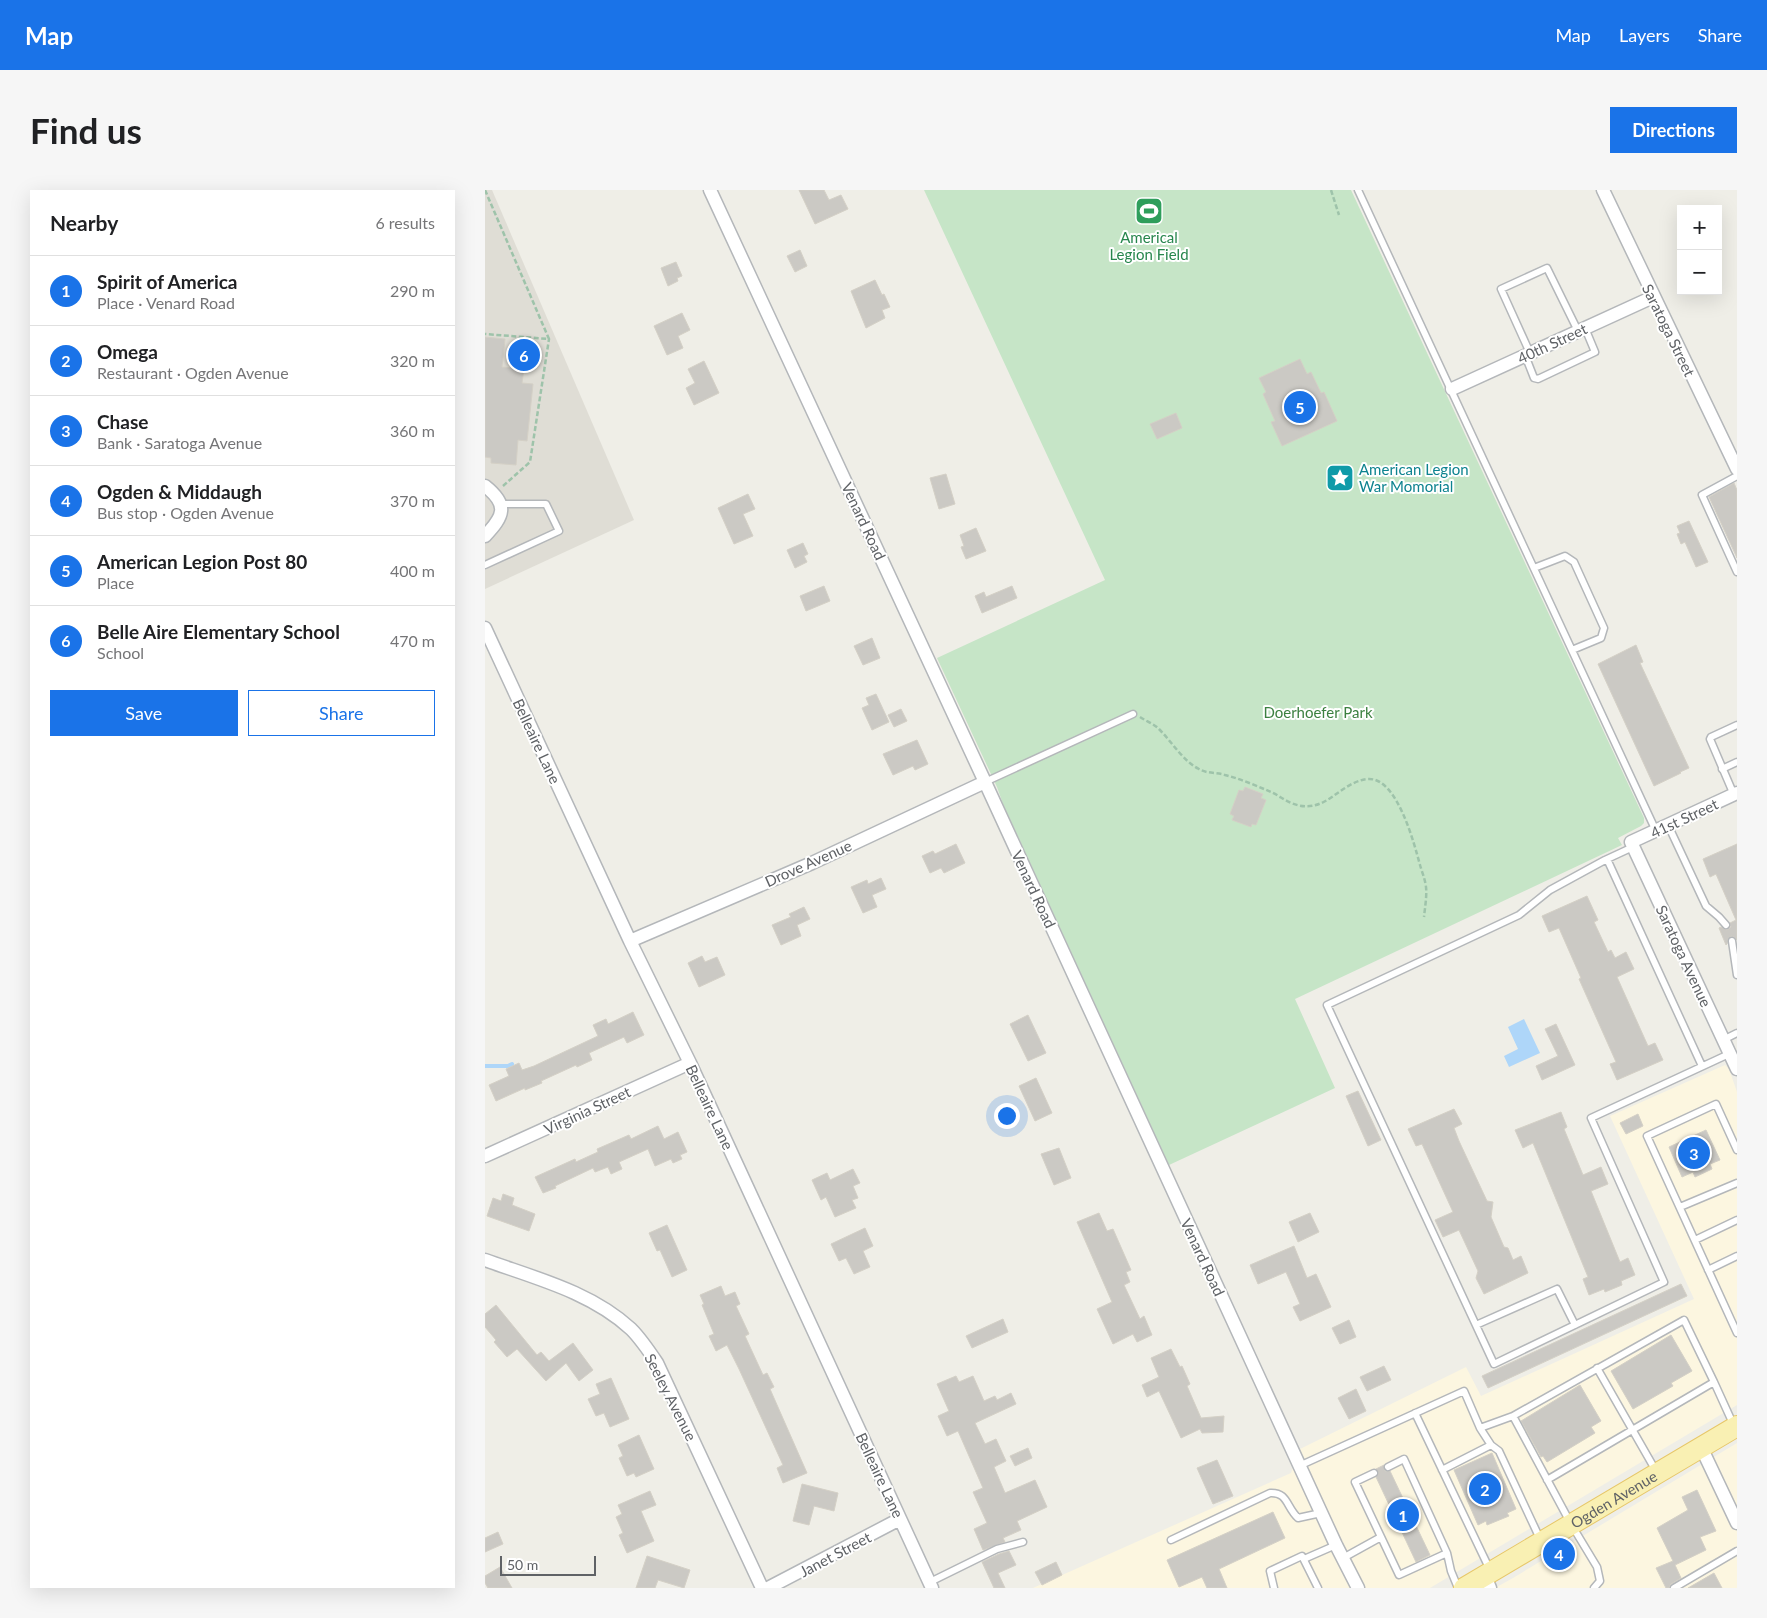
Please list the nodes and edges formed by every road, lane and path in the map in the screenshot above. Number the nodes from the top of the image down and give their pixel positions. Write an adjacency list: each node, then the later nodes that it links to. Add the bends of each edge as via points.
1 (485, 190): 10 (path)
2 (710, 190): 26 (street, Venard Road)
3 (1331, 190): 6 (path)
4 (1358, 190): 12 (lane)
5 (1603, 190): 7 (street, Saratoga Street)
6 (1339, 216)
7 (1653, 297): 8 (street, 40th Street); 13 (street, Saratoga Street)
8 (1582, 329): 11 (street, 40th Street); 11 (lane, via 1595,352 1538,380); 11 (lane, via 1547,268 1501,290)
9 (485, 334): 10 (path)
10 (549, 339): 15 (path, via 530,462)
11 (1527, 354): 12 (street, 40th Street)
12 (1451, 389): 18 (lane)
13 (1737, 469)
14 (1737, 476): 19 (lane, via 1702,495)
15 (494, 495): 16 (street, via 501,517); 17 (lane, via 546,504 559,531)
16 (485, 536)
17 (485, 565)
18 (1535, 568): 21 (lane); 21 (lane, via 1565,556 1570,558 1605,628 1601,638)
19 (1737, 572)
20 (485, 628): 35 (street, Belleaire Lane)
21 (1572, 650): 29 (lane)
22 (1133, 714): 26 (lane); 32 (path, via 1158,728 1198,769 1224,774 1273,792 1292,803 1314,806 1366,779 1379,781 1397,802 1413,842 1426,887)
23 (1737, 725): 25 (lane, via 1709,739)
24 (1737, 762): 25 (lane)
25 (1722, 769): 27 (lane)
26 (985, 782): 35 (street, Drove Avenue); 64 (street, Venard Road)
27 (1735, 794): 28 (street, 41st Street)
28 (1668, 825): 29 (street, 41st Street); 33 (lane, via 1706,906)
29 (1656, 831): 30 (street, 41st Street)
30 (1632, 845): 31 (lane); 38 (street, Saratoga Avenue)
31 (1607, 859): 41 (lane); 52 (lane, via 1550,890 1519,916 1327,1005)
32 (1424, 917)
33 (1726, 925)
34 (1733, 940): 36 (lane)
35 (630, 941): 40 (street, Belleaire Lane)
36 (1737, 975)
37 (1737, 1033): 38 (lane)
38 (1723, 1040): 39 (street, Saratoga Avenue)
39 (1729, 1054): 41 (lane); 42 (street, Saratoga Avenue)
40 (690, 1063): 44 (street, Virginia Street); 71 (street, Belleaire Lane)
41 (1702, 1066): 53 (lane, via 1591,1118 1664,1282)
42 (1737, 1069)
43 (1737, 1150): 46 (lane, via 1716,1104 1647,1136)
44 (485, 1156)
45 (1737, 1183): 46 (lane)
46 (1680, 1207): 48 (lane)
47 (1737, 1220): 48 (lane)
48 (1695, 1240): 51 (lane)
49 (1737, 1256): 51 (lane)
50 (485, 1260): 85 (street, Seeley Avenue, via 584,1296 616,1316 645,1344 657,1363)
51 (1708, 1270): 54 (lane)
52 (1476, 1325): 53 (lane, via 1557,1289); 53 (lane, via 1495,1364)
53 (1575, 1325)
54 (1737, 1334)
55 (1597, 1368): 56 (lane, via 1684,1320); 58 (lane); 61 (lane)
56 (1714, 1382): 59 (lane); 61 (lane)
57 (1415, 1413): 60 (lane, via 1464,1391); 64 (lane); 66 (lane)
58 (1513, 1416): 60 (lane); 69 (lane)
59 (1736, 1426): 63 (main road, Ogden Avenue)
60 (1480, 1428): 62 (lane)
61 (1632, 1429): 68 (lane); 69 (lane)
62 (1491, 1445): 66 (lane); 77 (lane, via 1499,1451)
63 (1701, 1447): 68 (main road, Ogden Avenue); 72 (street)
64 (1299, 1466): 70 (street, Venard Road)
65 (1388, 1467): 80 (lane, via 1404,1460)
66 (1442, 1470): 83 (lane)
67 (1374, 1473): 74 (lane, via 1355,1482)
68 (1658, 1473): 73 (main road, Ogden Avenue)
69 (1547, 1480): 73 (lane)
70 (1321, 1513): 75 (lane, via 1298,1518 1283,1496 1269,1493); 78 (street, Venard Road)
71 (900, 1520): 84 (street, Belleaire Lane); 86 (street, Janet Street)
72 (1737, 1523)
73 (1571, 1524): 77 (main road, Ogden Avenue); 92 (lane, via 1597,1567 1600,1581)
74 (1381, 1538): 80 (lane, via 1399,1575); 81 (lane)
75 (1171, 1540)
76 (1023, 1542): 84 (lane, via 997,1550)
77 (1541, 1542): 83 (main road, Ogden Avenue)
78 (1335, 1545): 81 (street, Venard Road); 82 (lane)
79 (1737, 1551): 93 (lane)
80 (1447, 1553): 90 (lane)
81 (1343, 1558): 89 (street, Venard Road)
82 (1304, 1559): 87 (lane, via 1302,1556 1270,1571); 88 (lane)
83 (1489, 1579): 91 (main road, Ogden Avenue)
84 (931, 1585)
85 (762, 1588)
86 (768, 1588)
87 (1274, 1588)
88 (1317, 1588)
89 (1358, 1588)
90 (1458, 1588)
91 (1464, 1588)
92 (1595, 1588)
93 (1674, 1588)

